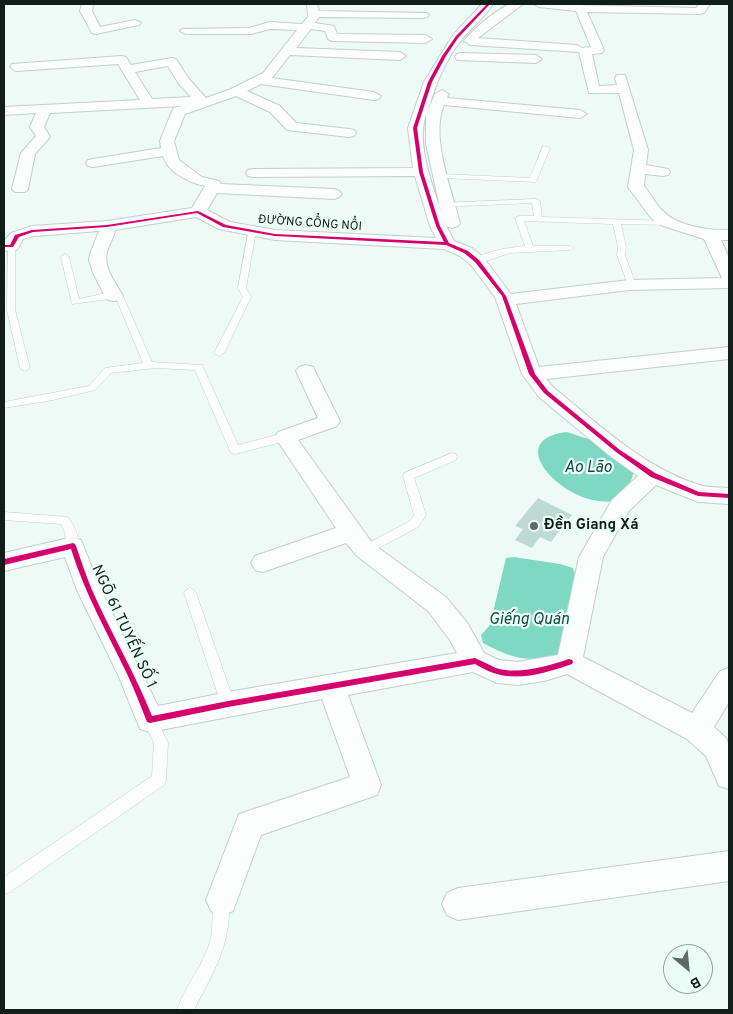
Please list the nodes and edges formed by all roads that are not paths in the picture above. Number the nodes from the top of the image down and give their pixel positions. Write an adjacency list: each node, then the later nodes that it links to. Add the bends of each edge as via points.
1 (88, 4): 9 (street, via 86,11 96,31)
2 (488, 4): 35 (street, via 457,37 430,82 415,128)
3 (517, 4): 13 (street)
4 (539, 4): 6 (street)
5 (704, 4): 6 (street, via 700,11)
6 (580, 8): 34 (street, via 598,50 585,51 594,90 623,84 641,150)
7 (313, 9): 8 (street); 10 (street, via 314,17)
8 (423, 15)
9 (135, 23)
10 (306, 27): 11 (street); 12 (street, via 330,28 332,36); 15 (street)
11 (186, 31)
12 (426, 39)
13 (470, 41): 14 (street); 17 (street)
14 (577, 49)
15 (286, 51): 16 (street); 21 (street, via 267,76)
16 (400, 56)
17 (461, 57): 18 (street); 25 (street)
18 (536, 59)
19 (124, 60): 20 (street); 24 (street, via 172,62 184,81); 26 (street)
20 (16, 68)
21 (257, 80): 22 (street); 23 (street)
22 (236, 92): 24 (street); 30 (street, via 278,111 292,127)
23 (374, 96)
24 (204, 100): 26 (street); 32 (street, via 179,111 167,141)
25 (440, 101): 29 (street); 38 (street, via 433,114 433,144)
26 (148, 103): 27 (street)
27 (45, 109): 28 (street); 40 (street, via 37,127 43,137 28,153)
28 (4, 111)
29 (580, 114)
30 (348, 133)
31 (546, 148): 38 (lane, via 537,182)
32 (169, 151): 33 (street); 39 (street, via 172,162 197,180 214,184)
33 (93, 163)
34 (638, 168): 36 (street); 46 (street, via 636,187 657,215)
35 (421, 172): 37 (street); 42 (street)
36 (663, 172)
37 (253, 173)
38 (440, 176): 42 (street)
39 (212, 188): 41 (street); 43 (street)
40 (20, 189)
41 (334, 194)
42 (440, 205): 44 (lane, via 536,201); 52 (street, via 438,226); 56 (street, via 456,240)
43 (198, 212): 47 (street); 48 (street, ĐƯỜNG CỔNG NỔI, via 225,226)
44 (538, 219): 45 (lane); 53 (lane, via 519,218)
45 (617, 222): 46 (lane); 59 (lane, via 621,255)
46 (668, 223): 50 (street)
47 (107, 226): 51 (street, via 32,231); 60 (street, via 107,238 97,258 100,271)
48 (252, 231): 52 (street, ĐƯỜNG CỔNG NỔI); 64 (lane, via 242,288 246,297)
49 (729, 235): 50 (street)
50 (711, 236): 57 (street)
51 (9, 238): 62 (lane)
52 (446, 244): 56 (street, ĐƯỜNG CỔNG NỔI)
53 (530, 248): 54 (lane); 56 (lane)
54 (570, 248)
55 (65, 257): 60 (lane, via 75,302)
56 (472, 257): 61 (street)
57 (729, 276)
58 (729, 283): 59 (street)
59 (632, 285): 61 (street)
60 (114, 296): 65 (lane, via 119,296)
61 (505, 300): 68 (street)
62 (7, 311): 66 (lane)
63 (729, 353): 68 (street)
64 (219, 354)
65 (149, 366): 69 (lane, via 108,370 92,388); 70 (lane, via 199,367 235,450)
66 (25, 368)
67 (306, 371): 70 (street, via 330,421)
68 (532, 374): 72 (street, via 546,392)
69 (4, 405)
70 (285, 437): 75 (street)
71 (452, 457): 75 (lane, via 408,476 420,515 414,524)
72 (653, 475): 73 (street, via 698,494); 81 (street, via 620,506 591,557)
73 (729, 496)
74 (4, 516): 76 (lane, via 64,520)
75 (358, 541): 78 (street); 80 (street, via 437,604 459,632)
76 (74, 546): 77 (street); 85 (street, NGÕ 61 TUYẾN SỐ 1, via 102,615 139,688)
77 (4, 562)
78 (264, 563)
79 (190, 593): 84 (lane)
80 (475, 661): 81 (street, via 499,672 531,673); 83 (street)
81 (569, 662): 86 (street)
82 (729, 679): 86 (street)
83 (331, 686): 84 (street); 90 (street, via 367,785 250,824)
84 (228, 704): 85 (street)
85 (150, 720): 89 (lane, via 161,743 159,780)
86 (698, 730): 87 (street, via 716,747)
87 (729, 776)
88 (729, 866): 91 (street)
89 (4, 886)
90 (222, 900): 92 (lane, via 216,950)
91 (458, 904)
92 (185, 1010)

